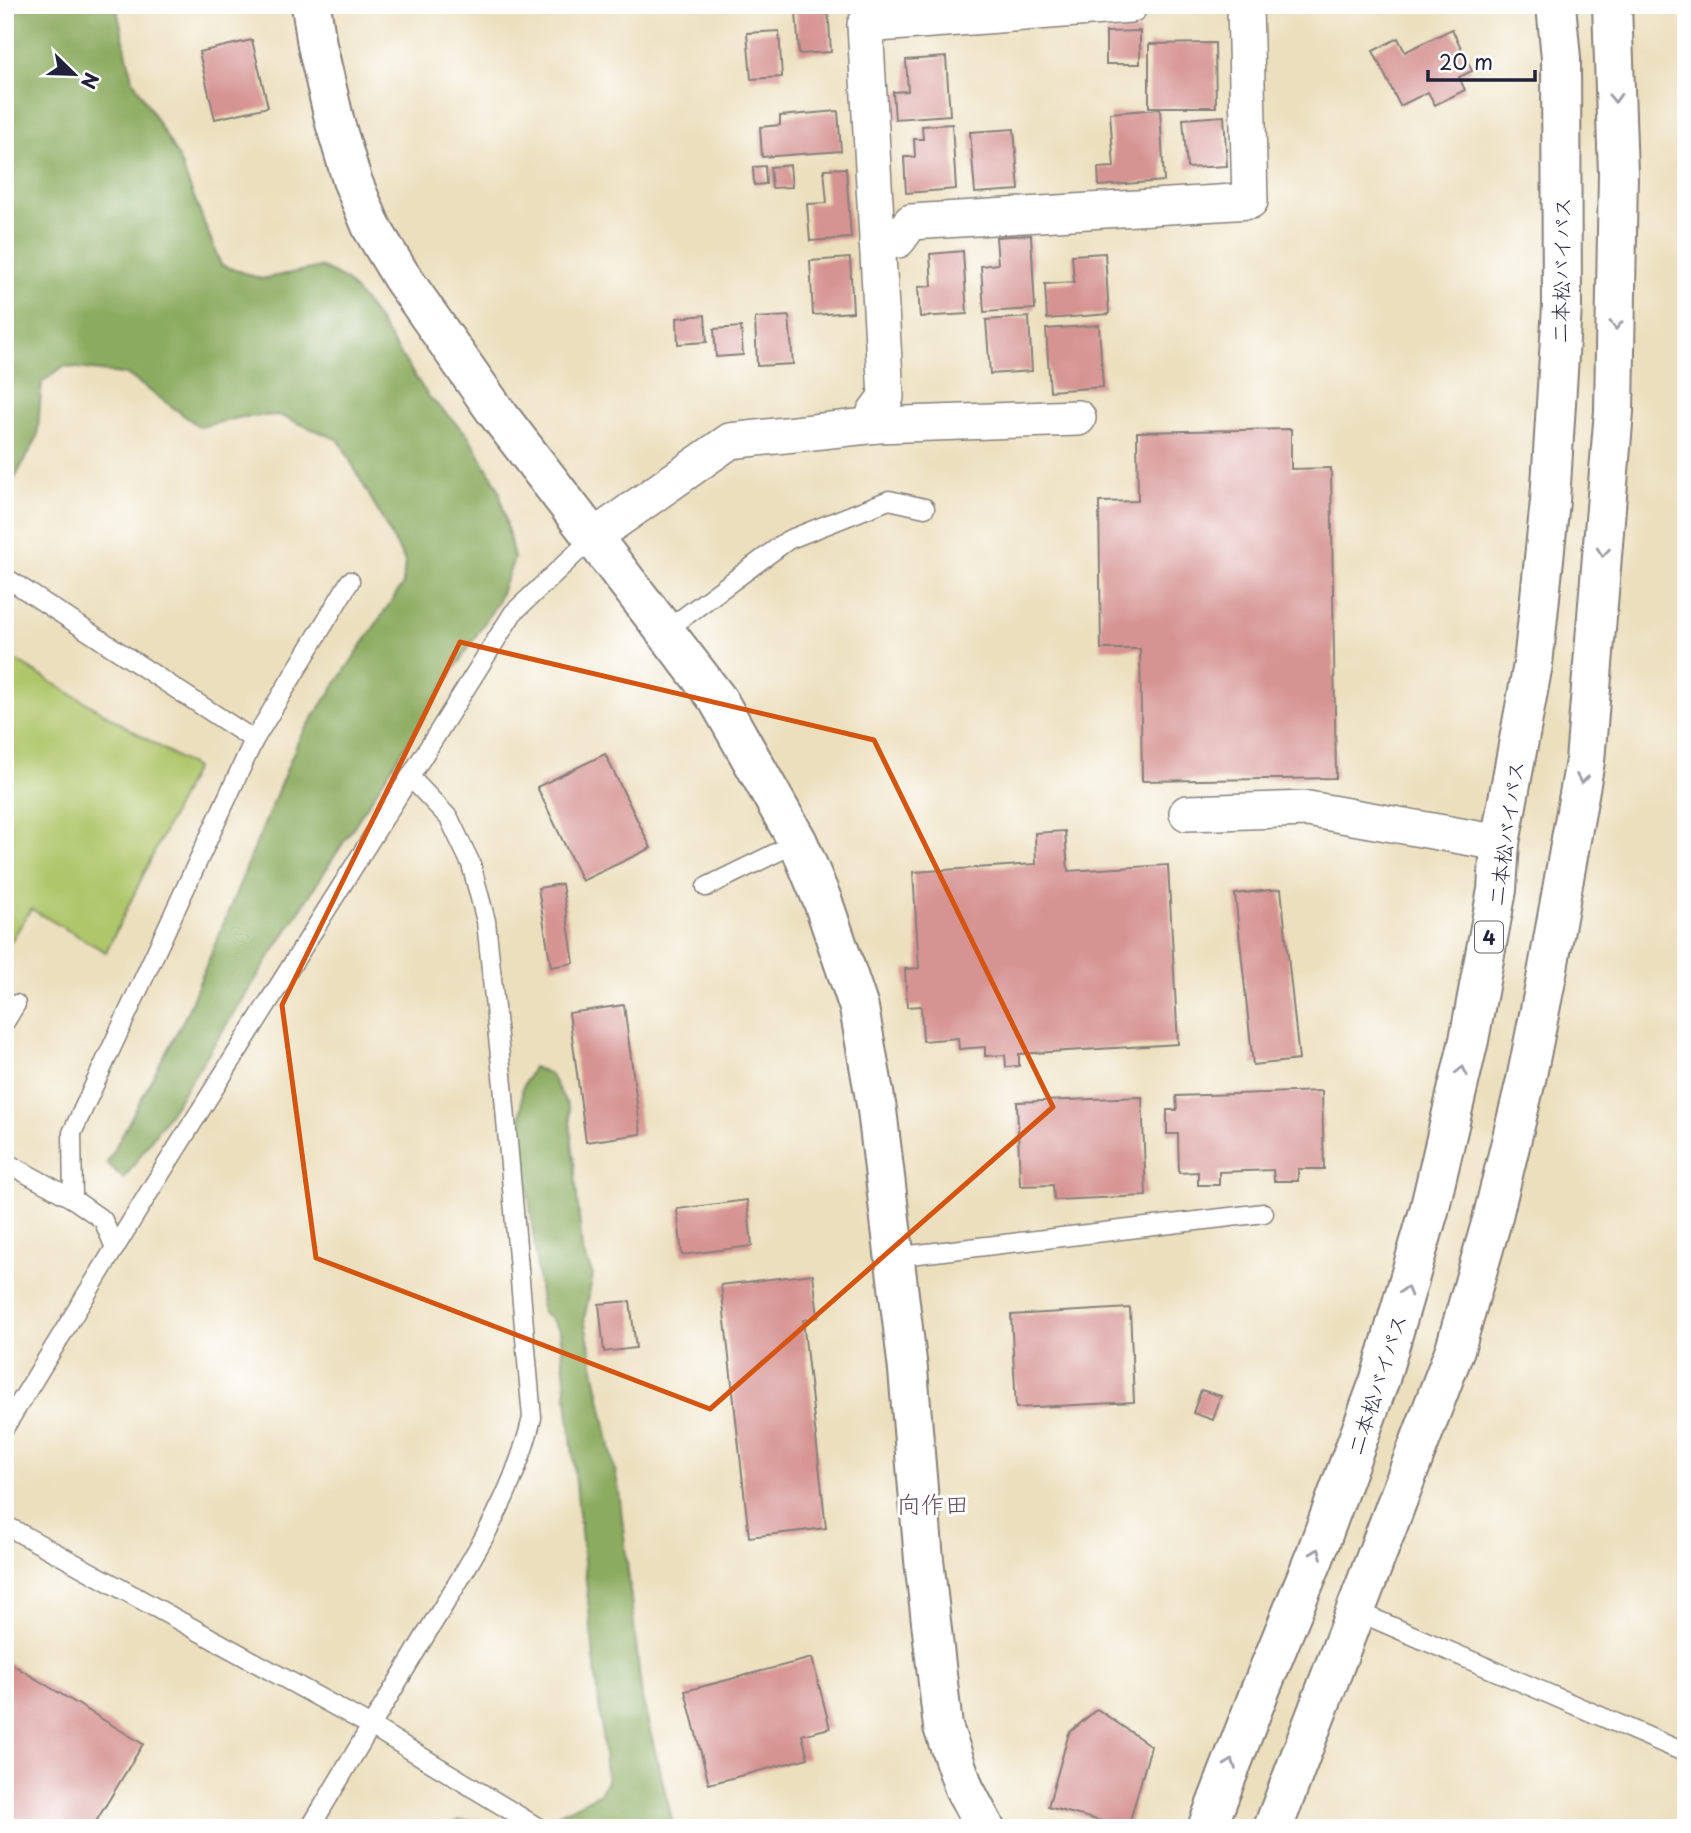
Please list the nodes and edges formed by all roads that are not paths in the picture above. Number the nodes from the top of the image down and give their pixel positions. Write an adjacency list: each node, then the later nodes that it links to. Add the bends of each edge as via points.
1 (311, 5): 10 (main road, via 335,124 372,229 494,409)
2 (1130, 5): 6 (street, via 865,25)
3 (1245, 5): 6 (street, via 1250,201 911,222 898,240)
4 (1556, 5): 18 (main road, 二本松バイパス / 4, via 1561,58 1562,306 1550,501 1534,664)
5 (1612, 5): 29 (main road, one-way to 29, via 1618,173 1614,411 1585,761 1526,1080 1492,1220 1455,1349)
6 (877, 242): 8 (street, via 886,397 876,412)
7 (1078, 418): 8 (street)
8 (877, 425): 10 (street, via 730,441)
9 (925, 508): 13 (lane, via 889,500 788,540)
10 (592, 538): 13 (main road); 15 (lane, via 513,613)
11 (5, 577): 14 (lane)
12 (350, 581): 14 (lane)
13 (665, 631): 17 (main road, via 718,700)
14 (254, 740): 23 (lane, via 72,1133)
15 (410, 777): 25 (lane); 30 (lane, via 449,818 471,864 486,921 532,1418 511,1487)
16 (1187, 813): 18 (street, via 1308,809)
17 (798, 842): 19 (lane); 26 (main road, via 859,1008 877,1110)
18 (1500, 843): 35 (main road, 二本松バイパス / 4, one-way to 18, via 1380,1379 1429,1211 1469,1040 1497,891)
19 (706, 887)
20 (16, 1004): 21 (lane)
21 (5, 1022)
22 (5, 1162): 23 (lane)
23 (73, 1199): 25 (lane, via 103,1220)
24 (1264, 1213): 26 (lane)
25 (115, 1248): 27 (lane)
26 (893, 1257): 34 (main road, via 943,1727 964,1788)
27 (5, 1427)
28 (5, 1525): 30 (lane)
29 (1356, 1611): 31 (lane); 36 (main road)
30 (371, 1726): 32 (lane); 33 (lane)
31 (1686, 1753)
32 (310, 1828)
33 (539, 1828)
34 (985, 1828)
35 (1207, 1828)
36 (1273, 1828)

